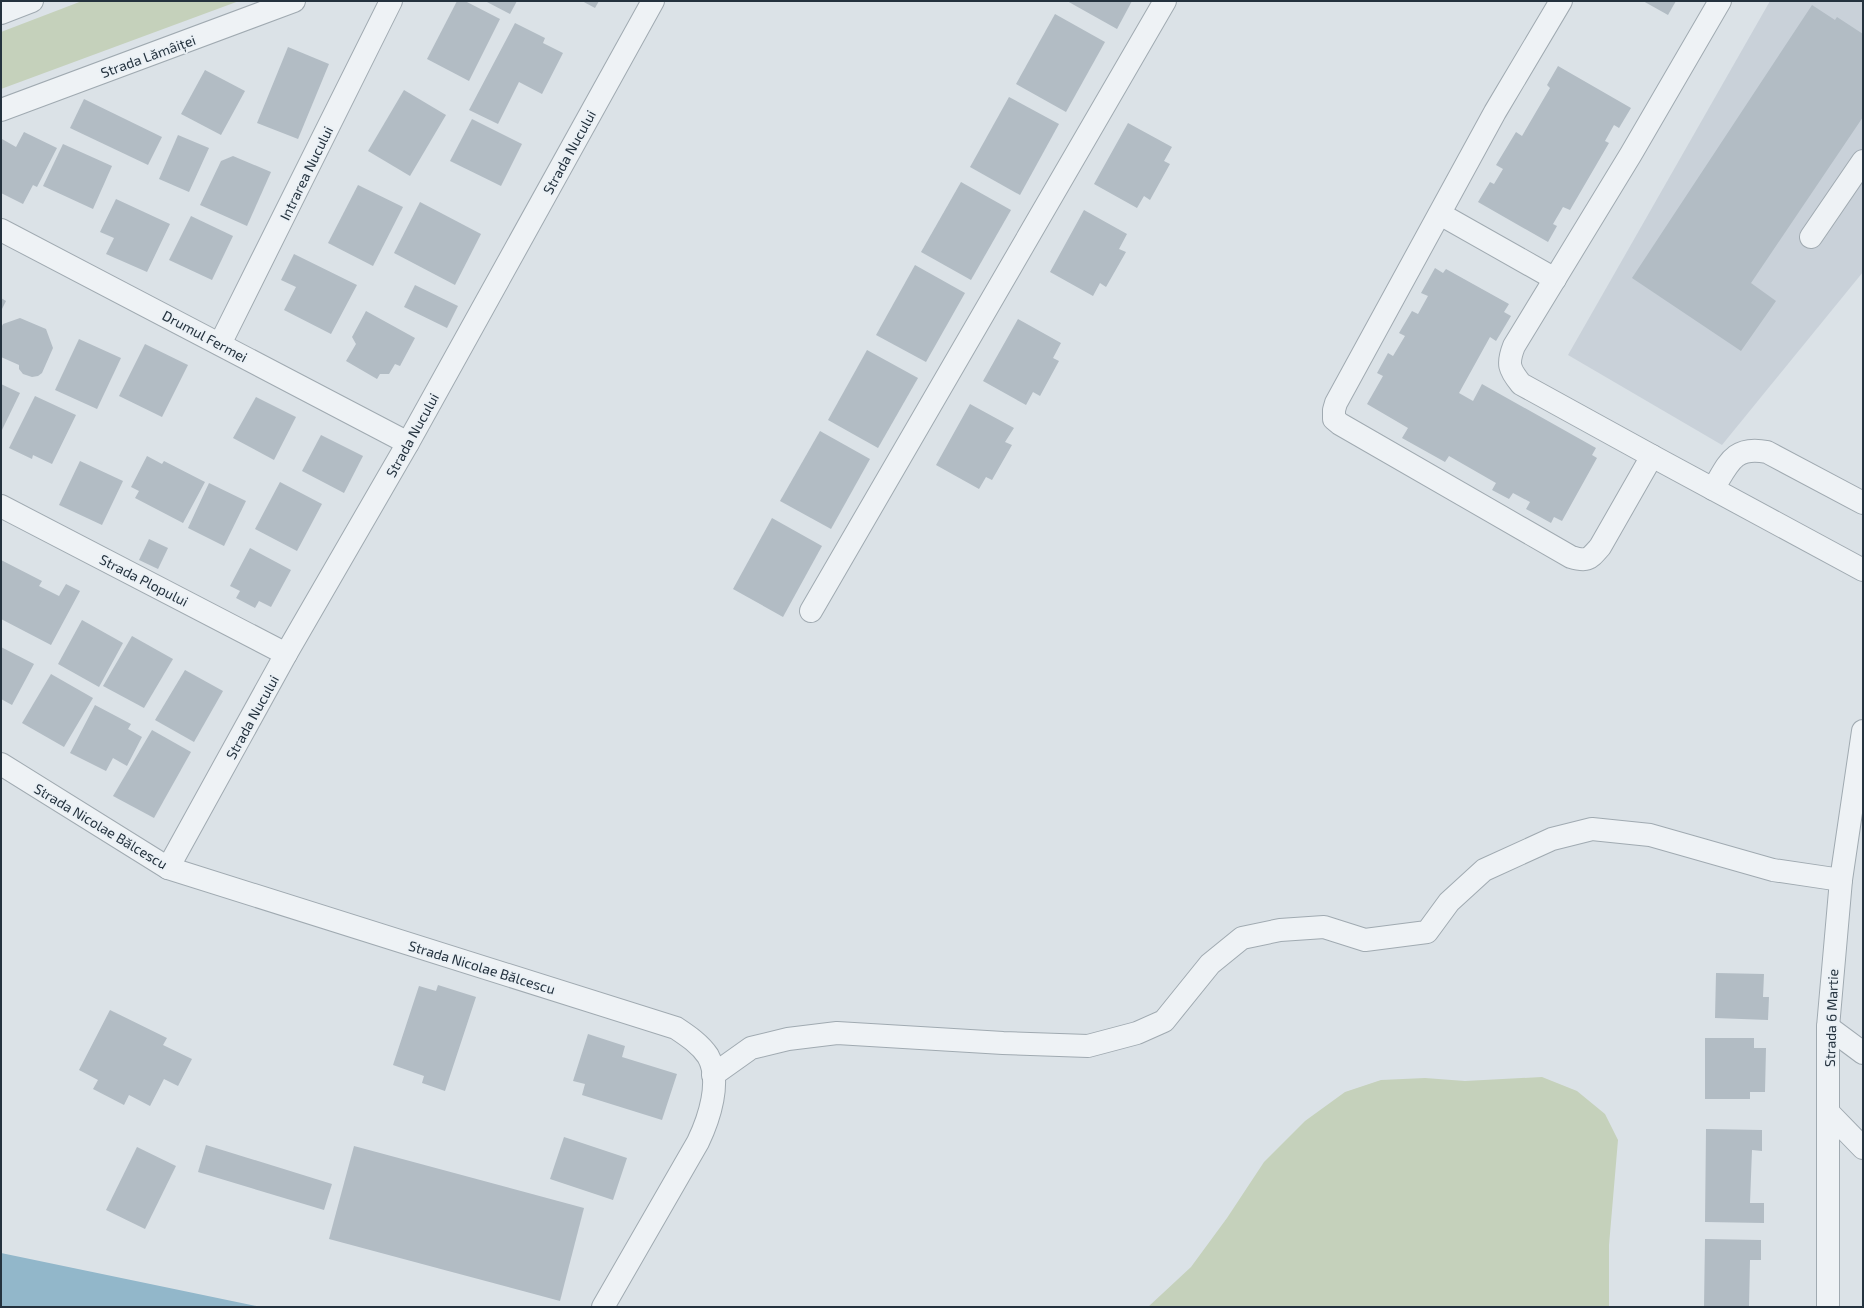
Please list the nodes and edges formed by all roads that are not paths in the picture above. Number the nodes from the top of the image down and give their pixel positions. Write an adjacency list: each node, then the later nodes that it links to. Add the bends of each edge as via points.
1 (32, 1): 8 (street)
2 (294, 1): 9 (street, Strada Lămâiței)
3 (391, 1): 15 (street, Intrarea Nucului)
4 (653, 1): 16 (street, Strada Nucului)
5 (1165, 1): 22 (street)
6 (1561, 1): 11 (street, via 1495,112)
7 (1720, 1): 14 (street)
8 (1, 12)
9 (1, 110)
10 (1863, 160): 13 (street)
11 (1440, 214): 14 (street); 17 (street, via 1336,403 1334,419 1555,548 1582,560 1590,558 1600,547)
12 (1, 230): 15 (street, Drumul Fermei)
13 (1811, 237)
14 (1555, 279): 17 (street, via 1514,346 1510,368 1521,384)
15 (220, 344): 16 (street, Drumul Fermei)
16 (408, 443): 23 (street, Strada Nucului)
17 (1652, 456): 18 (street)
18 (1712, 489): 19 (street, via 1737,454 1757,450 1767,452); 21 (street)
19 (1863, 503)
20 (1, 506): 23 (street, Strada Plopului)
21 (1863, 570)
22 (811, 611)
23 (286, 654): 26 (street, Strada Nucului)
24 (1863, 731): 27 (street, Strada 6 Martie)
25 (1, 764): 26 (street, Strada Nicolae Bălcescu)
26 (168, 868): 30 (street, Strada Nicolae Bălcescu, via 676,1028 697,1043 708,1057)
27 (1841, 880): 28 (street, Strada 6 Martie); 30 (street, via 1773,870 1650,835 1592,829 1552,839 1484,870 1450,902 1426,932 1365,940 1324,927 1280,930 1242,938 1210,964 1164,1021 1137,1033 1088,1046 837,1033 788,1039 751,1048)
28 (1828, 1027): 29 (street); 31 (street, Strada 6 Martie)
29 (1863, 1053)
30 (713, 1075): 33 (street, Strada Nicolae Bălcescu, via 713,1098 708,1121)
31 (1828, 1112): 32 (street); 34 (street, Strada 6 Martie)
32 (1863, 1148)
33 (603, 1307)
34 (1828, 1307)

